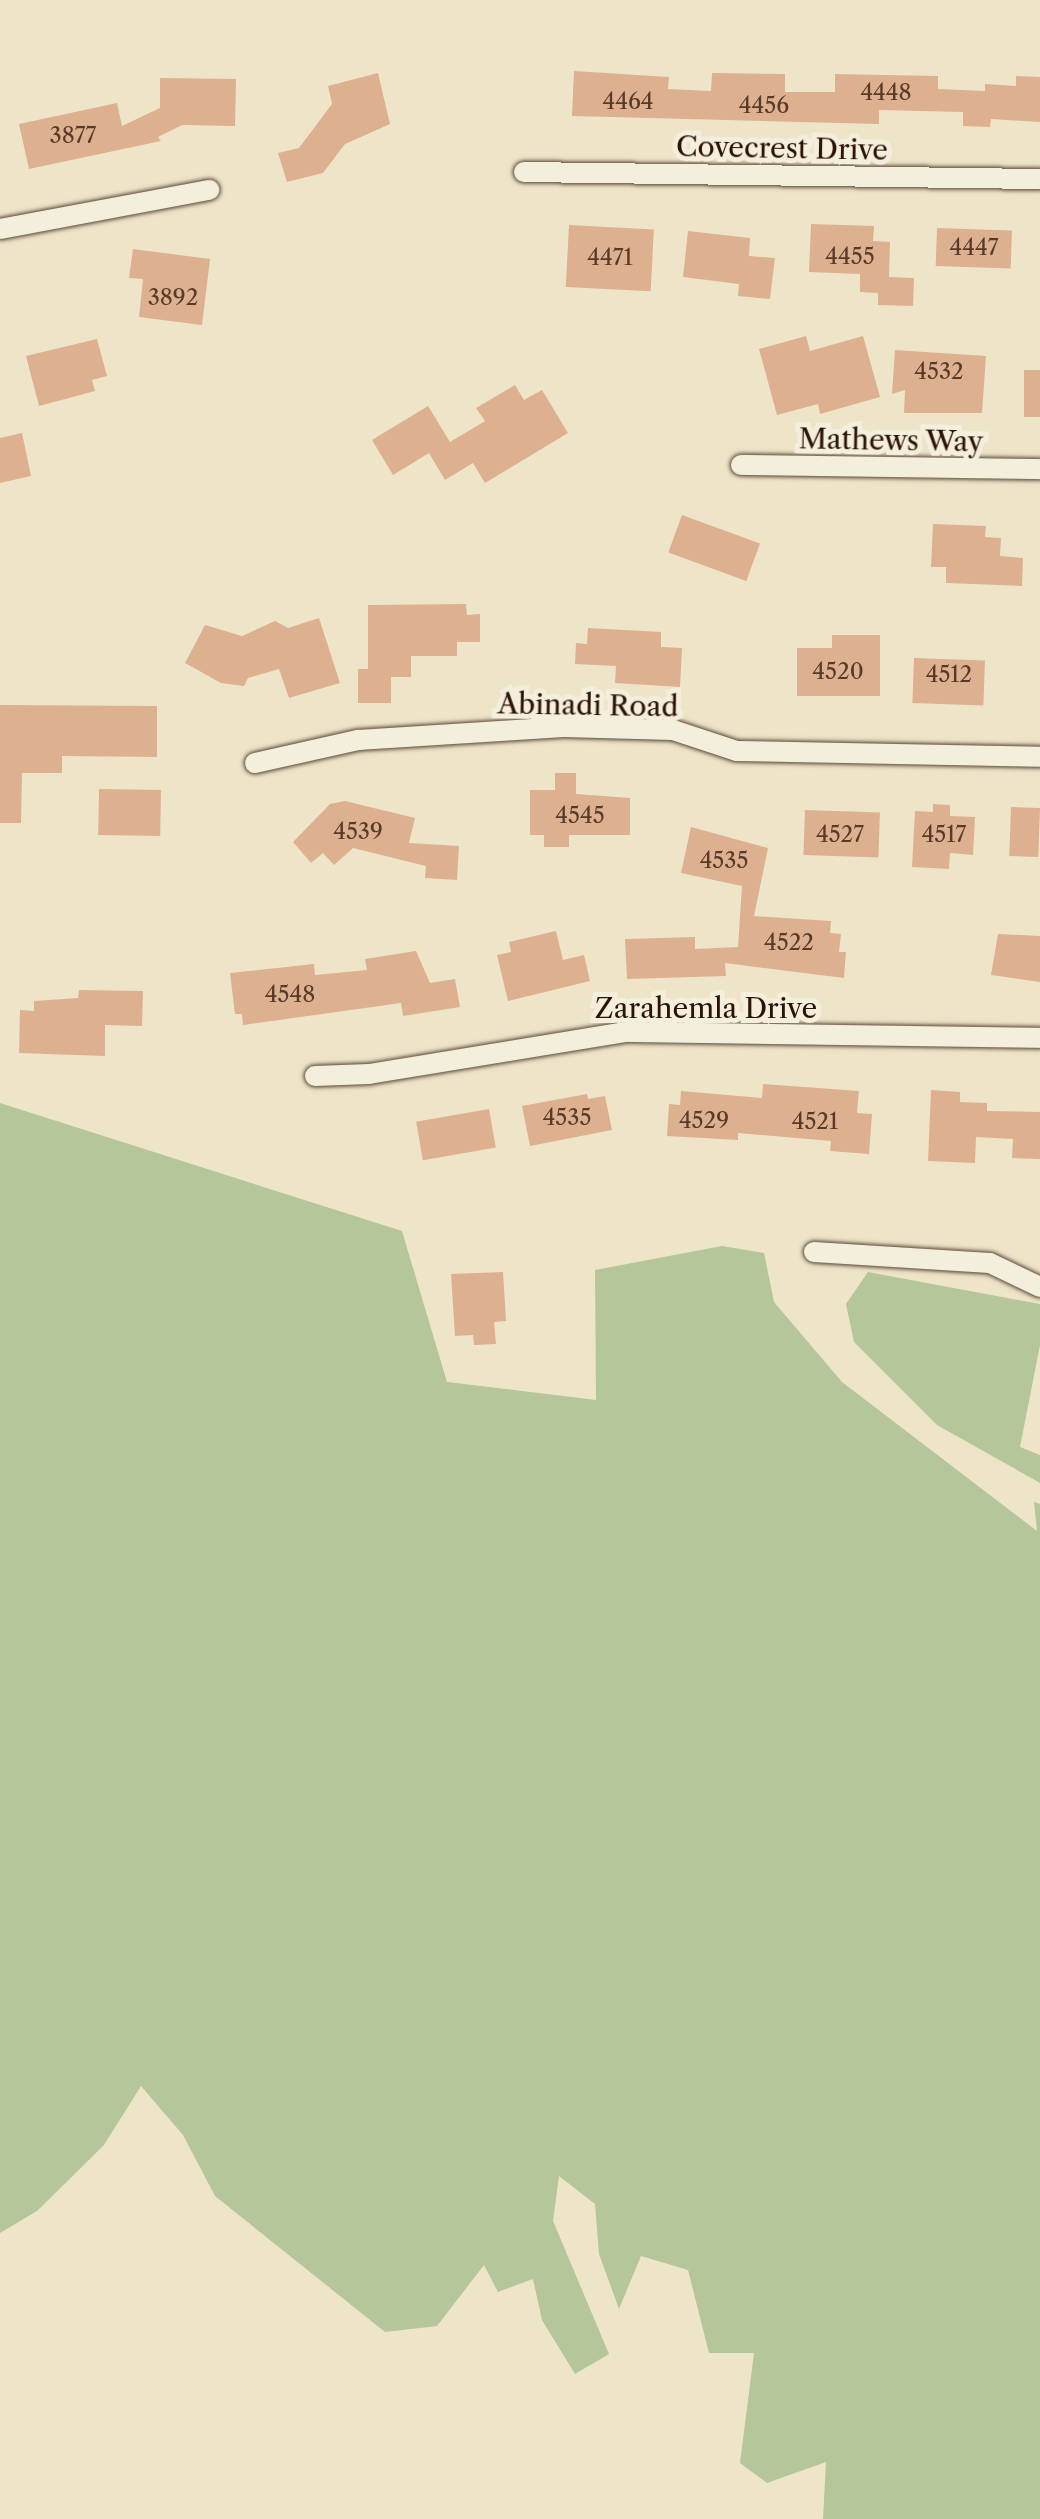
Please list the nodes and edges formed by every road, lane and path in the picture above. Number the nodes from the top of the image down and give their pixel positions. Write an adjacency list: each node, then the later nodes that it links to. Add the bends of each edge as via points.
1 (524, 172): 2 (street, Covecrest Drive)
2 (1040, 179)
3 (209, 190): 4 (street)
4 (0, 229)
5 (741, 465): 6 (street, Mathews Way)
6 (1040, 469)
7 (1040, 757): 8 (street, Abinadi Road, via 737,750 673,730 564,727 358,740)
8 (254, 763)
9 (1040, 1038): 10 (street, Zarahemla Drive, via 625,1032 369,1074)
10 (315, 1076)
11 (814, 1252): 12 (street, via 990,1263)
12 (1040, 1286)

